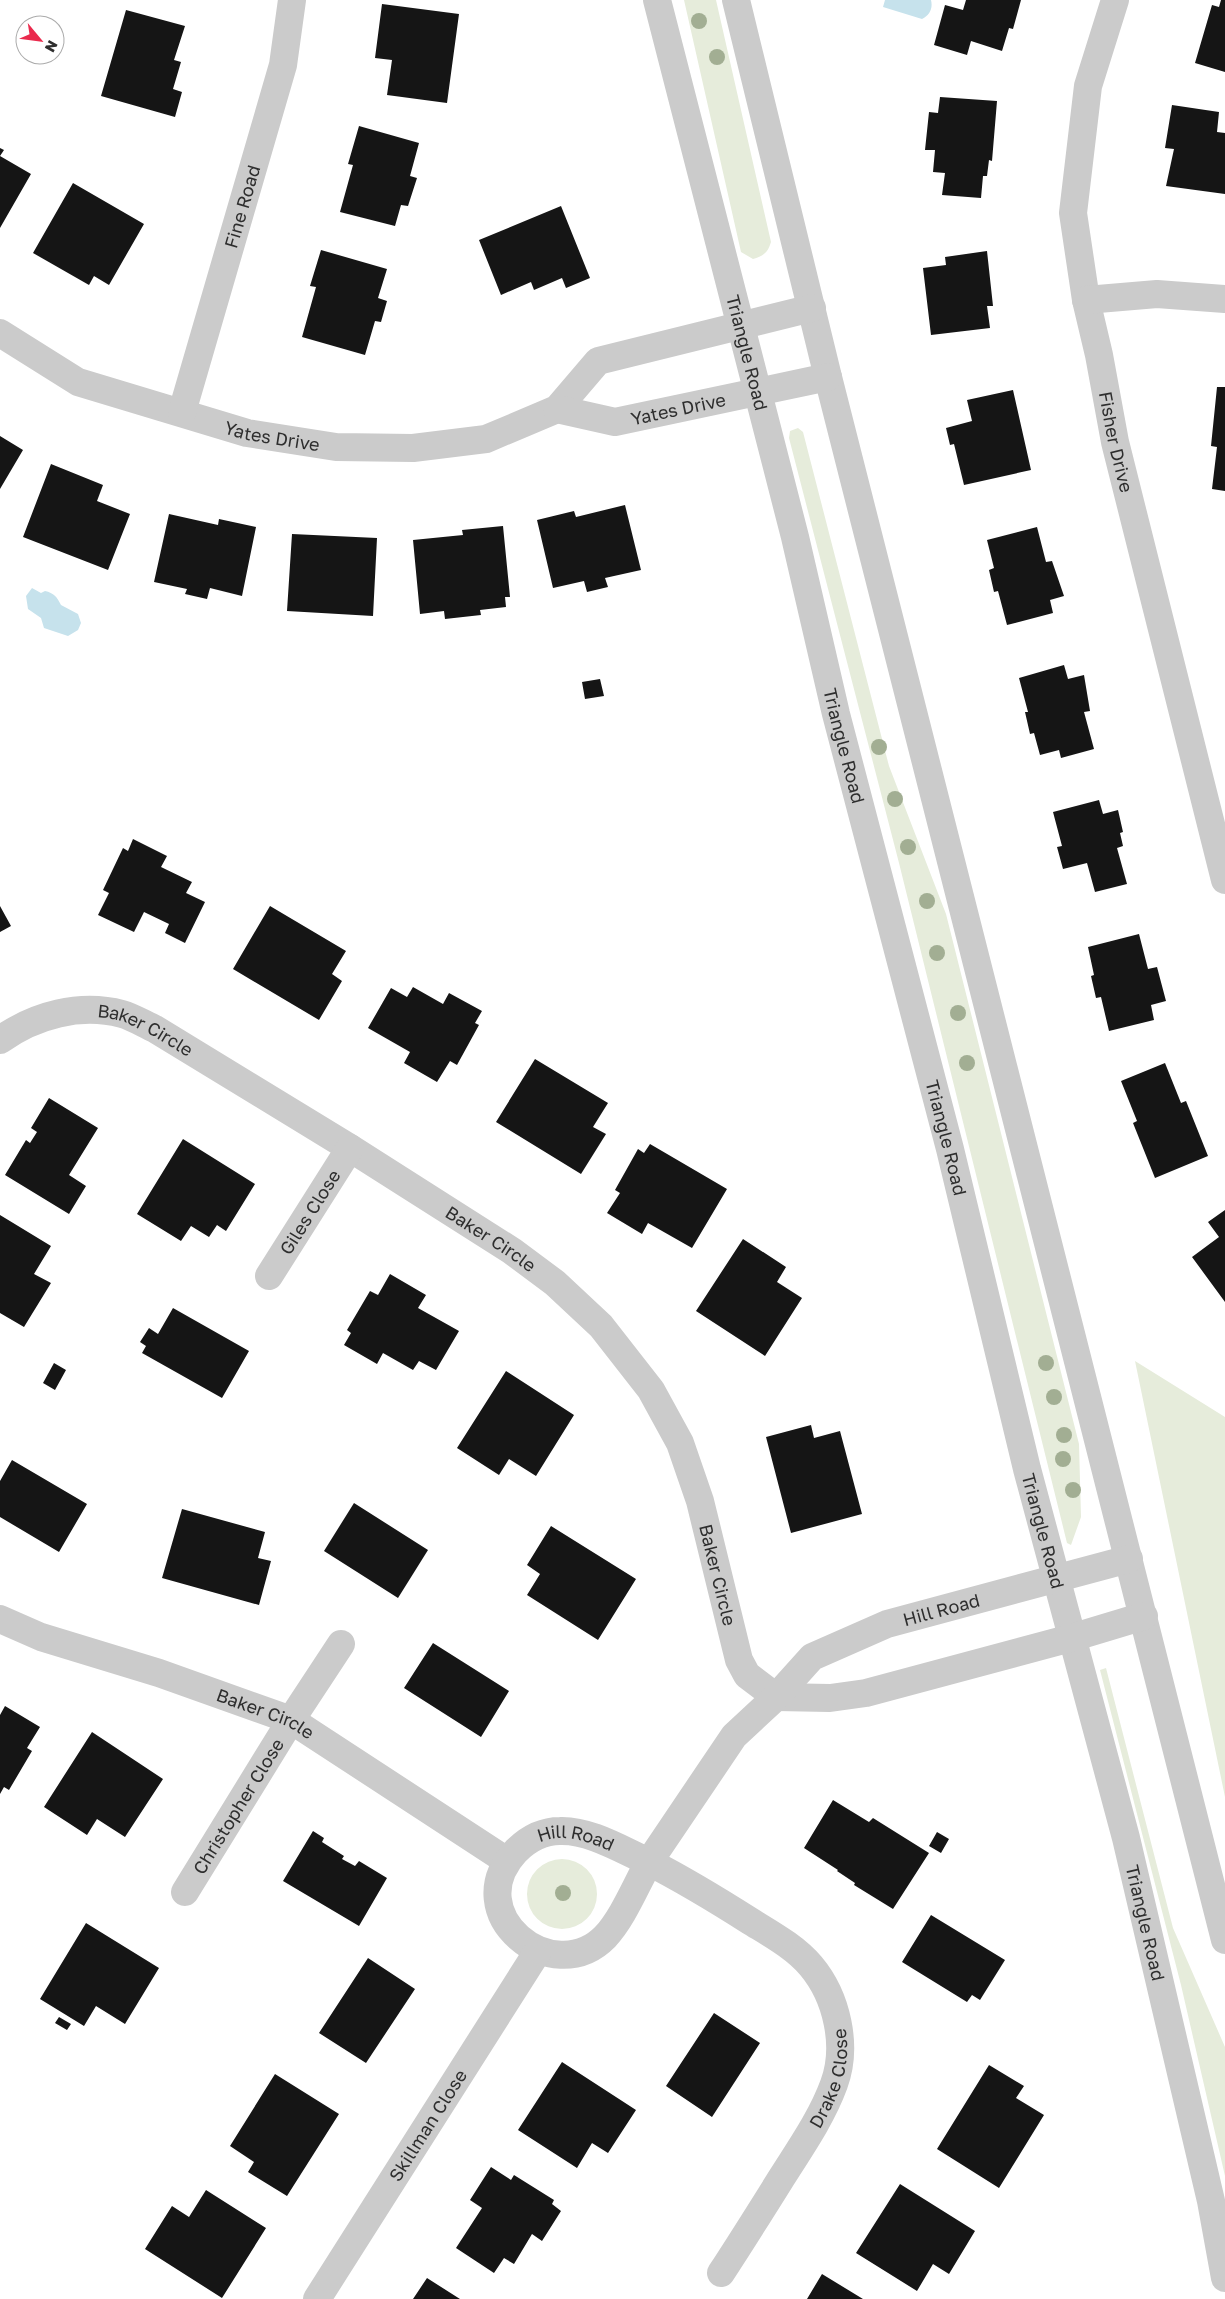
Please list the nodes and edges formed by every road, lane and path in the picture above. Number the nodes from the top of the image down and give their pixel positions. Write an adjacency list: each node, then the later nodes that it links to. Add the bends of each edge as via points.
1 (292, 0): 13 (street, Fine Road, via 283,65)
2 (657, 0): 8 (street, Triangle Road)
3 (736, 0): 7 (street)
4 (1115, 0): 6 (street, Fisher Drive, via 1088,86 1073,213)
5 (1225, 299): 6 (street, via 1158,294)
6 (1086, 300): 14 (street, Fisher Drive, via 1115,442)
7 (812, 308): 8 (street, Yates Drive); 10 (street)
8 (740, 326): 11 (street, Triangle Road); 12 (street, Yates Drive, via 598,361)
9 (0, 333): 13 (street, Yates Drive, via 78,382)
10 (828, 377): 11 (street, Yates Drive); 18 (street)
11 (757, 392): 12 (street, Yates Drive, via 615,422); 19 (street, Triangle Road)
12 (557, 409): 13 (street, Yates Drive, via 486,439 413,448 336,448 247,433)
13 (182, 412)
14 (1225, 880)
15 (0, 1040): 16 (street, Baker Circle, via 15,1030 58,1013 86,1009 123,1014 155,1029)
16 (350, 1148): 17 (street, Giles Close); 24 (street, Baker Circle, via 512,1251 555,1283 601,1326 651,1390 680,1443 700,1502 739,1660 747,1675)
17 (270, 1276)
18 (1129, 1559): 19 (street, Hill Road); 20 (street)
19 (1056, 1580): 22 (street, Triangle Road); 24 (street, Hill Road, via 887,1624 836,1645 812,1657)
20 (1144, 1616): 22 (street); 29 (street)
21 (0, 1618): 25 (street, Baker Circle, via 41,1637 159,1673)
22 (1071, 1638): 24 (street, via 866,1693 830,1698); 32 (street, Triangle Road, via 1126,1838 1211,2201)
23 (342, 1644): 25 (street, Christopher Close)
24 (776, 1697): 27 (street, Hill Road, via 734,1736)
25 (292, 1720): 26 (street, Baker Circle); 28 (street, Christopher Close)
26 (507, 1861): 27 (street, Hill Road, via 535,1836 559,1831 586,1835); 30 (street, Hill Road, via 499,1881 498,1907 511,1931)
27 (649, 1862): 30 (street, Hill Road, via 604,1938 582,1951 558,1954); 31 (street, Drake Close, via 690,1883 793,1949 811,1966 826,1988 836,2014 840,2053 835,2082 822,2112)
28 (185, 1892)
29 (1225, 1940)
30 (538, 1951): 33 (street, Skillman Close)
31 (721, 2273)
32 (1225, 2278)
33 (318, 2299)

